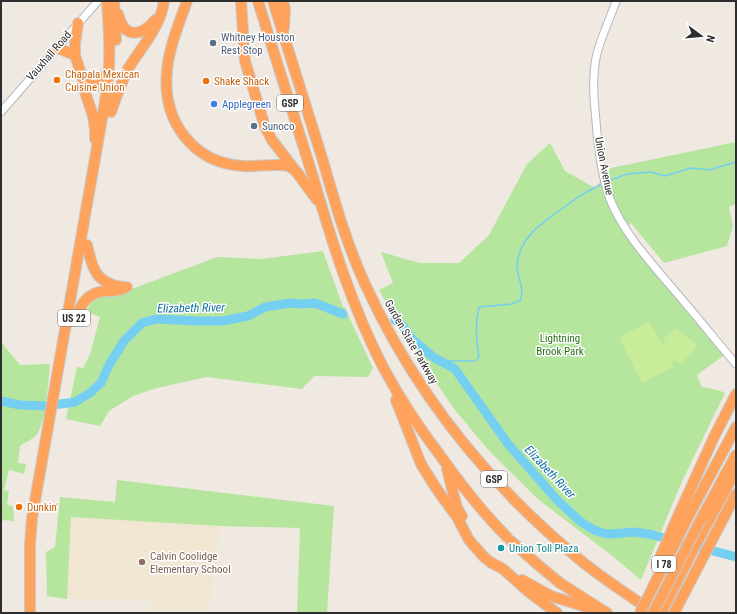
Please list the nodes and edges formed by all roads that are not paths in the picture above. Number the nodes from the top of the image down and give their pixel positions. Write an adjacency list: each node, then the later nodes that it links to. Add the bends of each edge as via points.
1 (98, 1): 11 (street, Vauxhall Road)
2 (107, 1): 15 (highway, US 22)
3 (115, 1): 10 (highway, via 121,24 134,33 151,25); 18 (highway, US 22, via 116,59)
4 (187, 1): 20 (highway, via 170,54 166,77 171,111 182,133 197,150 215,161 254,167 284,165)
5 (241, 1): 20 (highway, via 245,61 265,127)
6 (258, 1): 21 (highway, GSP)
7 (273, 1): 12 (highway, Garden State Parkway / GSP)
8 (283, 1): 12 (highway)
9 (616, 1): 24 (street, Union Avenue, via 599,46 594,68 596,117 604,179 614,209 630,234)
10 (164, 4): 18 (highway, via 157,24 123,78)
11 (78, 23): 13 (street, Vauxhall Road); 14 (highway)
12 (283, 34): 44 (highway, Garden State Parkway / GSP, via 359,270 393,339 418,381 468,449 501,487 573,554)
13 (57, 48): 14 (highway); 17 (street, Vauxhall Road)
14 (75, 54): 16 (highway)
15 (110, 65): 16 (highway, via 98,86 93,86); 19 (highway, US 22)
16 (82, 77): 19 (highway, via 93,116)
17 (1, 112)
18 (111, 112): 22 (highway, US 22)
19 (96, 159): 26 (highway, US 22)
20 (300, 176): 21 (highway)
21 (321, 204): 25 (highway, GSP, via 352,296)
22 (87, 245): 23 (highway, US 22); 23 (highway, via 94,269 101,278 109,284 127,287 92,294 86,298)
23 (74, 320): 26 (highway, US 22)
24 (736, 364)
25 (384, 368): 31 (highway, GSP, via 418,426); 38 (highway, via 421,464 476,548 490,562)
26 (58, 392): 28 (highway, US 22)
27 (736, 394): 35 (highway, via 710,446)
28 (54, 416): 39 (highway, US 22, via 31,527); 40 (highway, US 22, via 38,527)
29 (736, 426): 35 (highway, I 78)
30 (736, 455): 36 (highway, I 78)
31 (446, 465): 38 (highway, via 457,508 474,537); 42 (highway, GSP, via 478,506 509,539 557,580)
32 (736, 470): 36 (highway, I 78)
33 (736, 494): 37 (highway, I 78)
34 (736, 501): 37 (highway)
35 (684, 514): 43 (highway, I 78, bridge)
36 (705, 519): 44 (highway, I 78, bridge); 45 (highway, I 78)
37 (721, 521): 46 (highway, I 78)
38 (505, 571): 41 (highway); 42 (highway, via 551,596)
39 (30, 613)
40 (36, 613)
41 (557, 613)
42 (606, 613)
43 (639, 613)
44 (654, 613)
45 (661, 613)
46 (674, 613)

